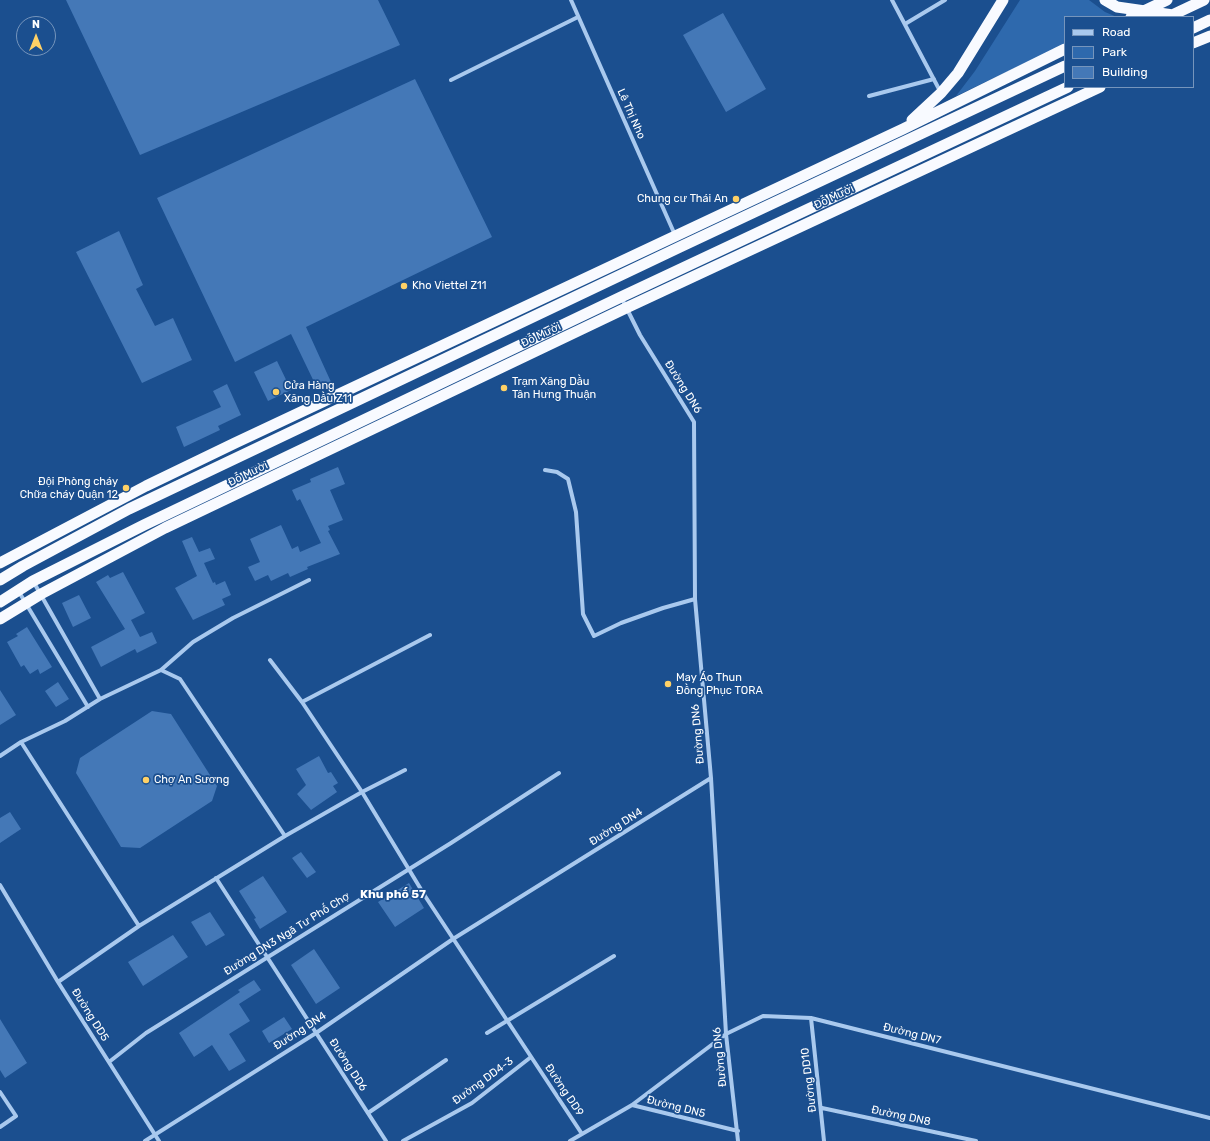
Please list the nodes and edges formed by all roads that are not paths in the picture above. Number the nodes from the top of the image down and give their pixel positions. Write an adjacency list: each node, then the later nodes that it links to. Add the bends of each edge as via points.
1 (571, 0): 11 (street, Lê Thị Nho)
2 (892, 0): 13 (street)
3 (945, 0): 13 (street)
4 (1003, 0): 23 (highway, via 958,73)
5 (1105, 0): 8 (highway, via 1117,7)
6 (1167, 0): 8 (highway)
7 (1204, 0): 10 (highway)
8 (1143, 11): 9 (highway); 10 (highway)
9 (1133, 16)
10 (1170, 16)
11 (578, 17): 20 (street); 28 (street, Lê Thị Nho)
12 (1210, 20): 14 (highway)
13 (906, 24): 19 (street)
14 (1194, 28)
15 (1210, 36): 16 (highway)
16 (1194, 44)
17 (1064, 49): 26 (highway)
18 (1064, 66): 25 (highway, Đỗ Mười)
19 (934, 79): 23 (street); 24 (street)
20 (451, 80)
21 (1066, 88): 30 (highway, Đỗ Mười)
22 (1098, 88): 31 (highway, Đỗ Mười)
23 (941, 93): 26 (highway)
24 (869, 96)
25 (947, 123): 26 (highway); 27 (highway, Đỗ Mười)
26 (903, 129): 27 (highway); 28 (highway)
27 (867, 160): 29 (highway, Đỗ Mười)
28 (675, 235): 29 (highway); 33 (highway, via 146,486)
29 (680, 247): 34 (highway, Đỗ Mười, via 129,509)
30 (621, 297): 31 (street, Đường DN6); 36 (highway, Đỗ Mười, via 144,525)
31 (626, 308): 38 (highway, Đỗ Mười, via 165,528); 39 (street, Đường DN6, via 694,422)
32 (545, 470): 39 (street, via 557,472 568,479 576,512 584,614 594,636 621,623)
33 (0, 563)
34 (0, 580)
35 (309, 580): 45 (street, via 233,618 193,642)
36 (33, 581): 37 (highway, Đỗ Mười); 38 (street)
37 (18, 591): 40 (highway, Đỗ Mười); 41 (street)
38 (41, 594): 41 (highway, Đỗ Mười); 46 (street)
39 (695, 599): 53 (street, Đường DN6)
40 (0, 602)
41 (26, 603): 42 (highway, Đỗ Mười); 48 (street)
42 (0, 619)
43 (430, 634): 47 (street)
44 (270, 660): 47 (street, Đường DD9)
45 (161, 670): 46 (street); 55 (street, via 180,679)
46 (100, 699): 48 (street)
47 (302, 702): 54 (street, Đường DD9)
48 (88, 707): 49 (street)
49 (21, 742): 50 (street); 59 (street)
50 (0, 756)
51 (405, 770): 54 (street, Đường DD5)
52 (559, 773): 56 (street, Đường DN3 Ngã Tư Phố Chợ)
53 (711, 778): 60 (street, Đường DN4); 68 (street, Đường DN6)
54 (362, 792): 55 (street, Đường DD5); 56 (street, Đường DD9)
55 (285, 836): 57 (street, Đường DD5)
56 (408, 869): 60 (street, Đường DD9); 62 (street, Đường DN3 Ngã Tư Phố Chợ)
57 (216, 878): 59 (street, Đường DD5); 62 (street, Đường DD6)
58 (0, 885): 63 (street)
59 (139, 926): 63 (street, Đường DD5)
60 (453, 939): 65 (street, Đường DD9); 66 (street, Đường DN4)
61 (614, 956): 65 (street)
62 (267, 957): 66 (street, Đường DD6); 71 (street, Đường DN3 Ngã Tư Phố Chợ, via 146,1033)
63 (58, 982): 71 (street, Đường DD5)
64 (811, 1018): 68 (street, Đường DN7, via 762,1016); 74 (street, Đường DD10); 76 (street, Đường DN7)
65 (506, 1020): 67 (street); 69 (street, Đường DD9)
66 (316, 1033): 75 (street, Đường DD6); 79 (street, Đường DN4)
67 (487, 1033)
68 (726, 1034): 73 (street, Đường DN7); 78 (street, Đường DN6)
69 (531, 1057): 80 (street, Đường DD9); 84 (street, Đường DD4-3, via 472,1103)
70 (446, 1060): 75 (street)
71 (109, 1062): 79 (street, Đường DD5)
72 (0, 1092): 77 (street, via 16,1116)
73 (632, 1105): 78 (street, Đường DN5); 80 (street, Đường DN5)
74 (822, 1108): 87 (street, Đường DD10); 88 (street, Đường DN8)
75 (368, 1113): 83 (street, Đường DD6)
76 (1210, 1118)
77 (0, 1127)
78 (738, 1131): 86 (street, Đường DN6)
79 (154, 1134): 81 (street, Đường DN4); 82 (street, Đường DD5)
80 (582, 1134): 85 (street, Đường DN5)
81 (145, 1141)
82 (159, 1141)
83 (386, 1141)
84 (403, 1141)
85 (570, 1141)
86 (738, 1141)
87 (824, 1141)
88 (976, 1141)

